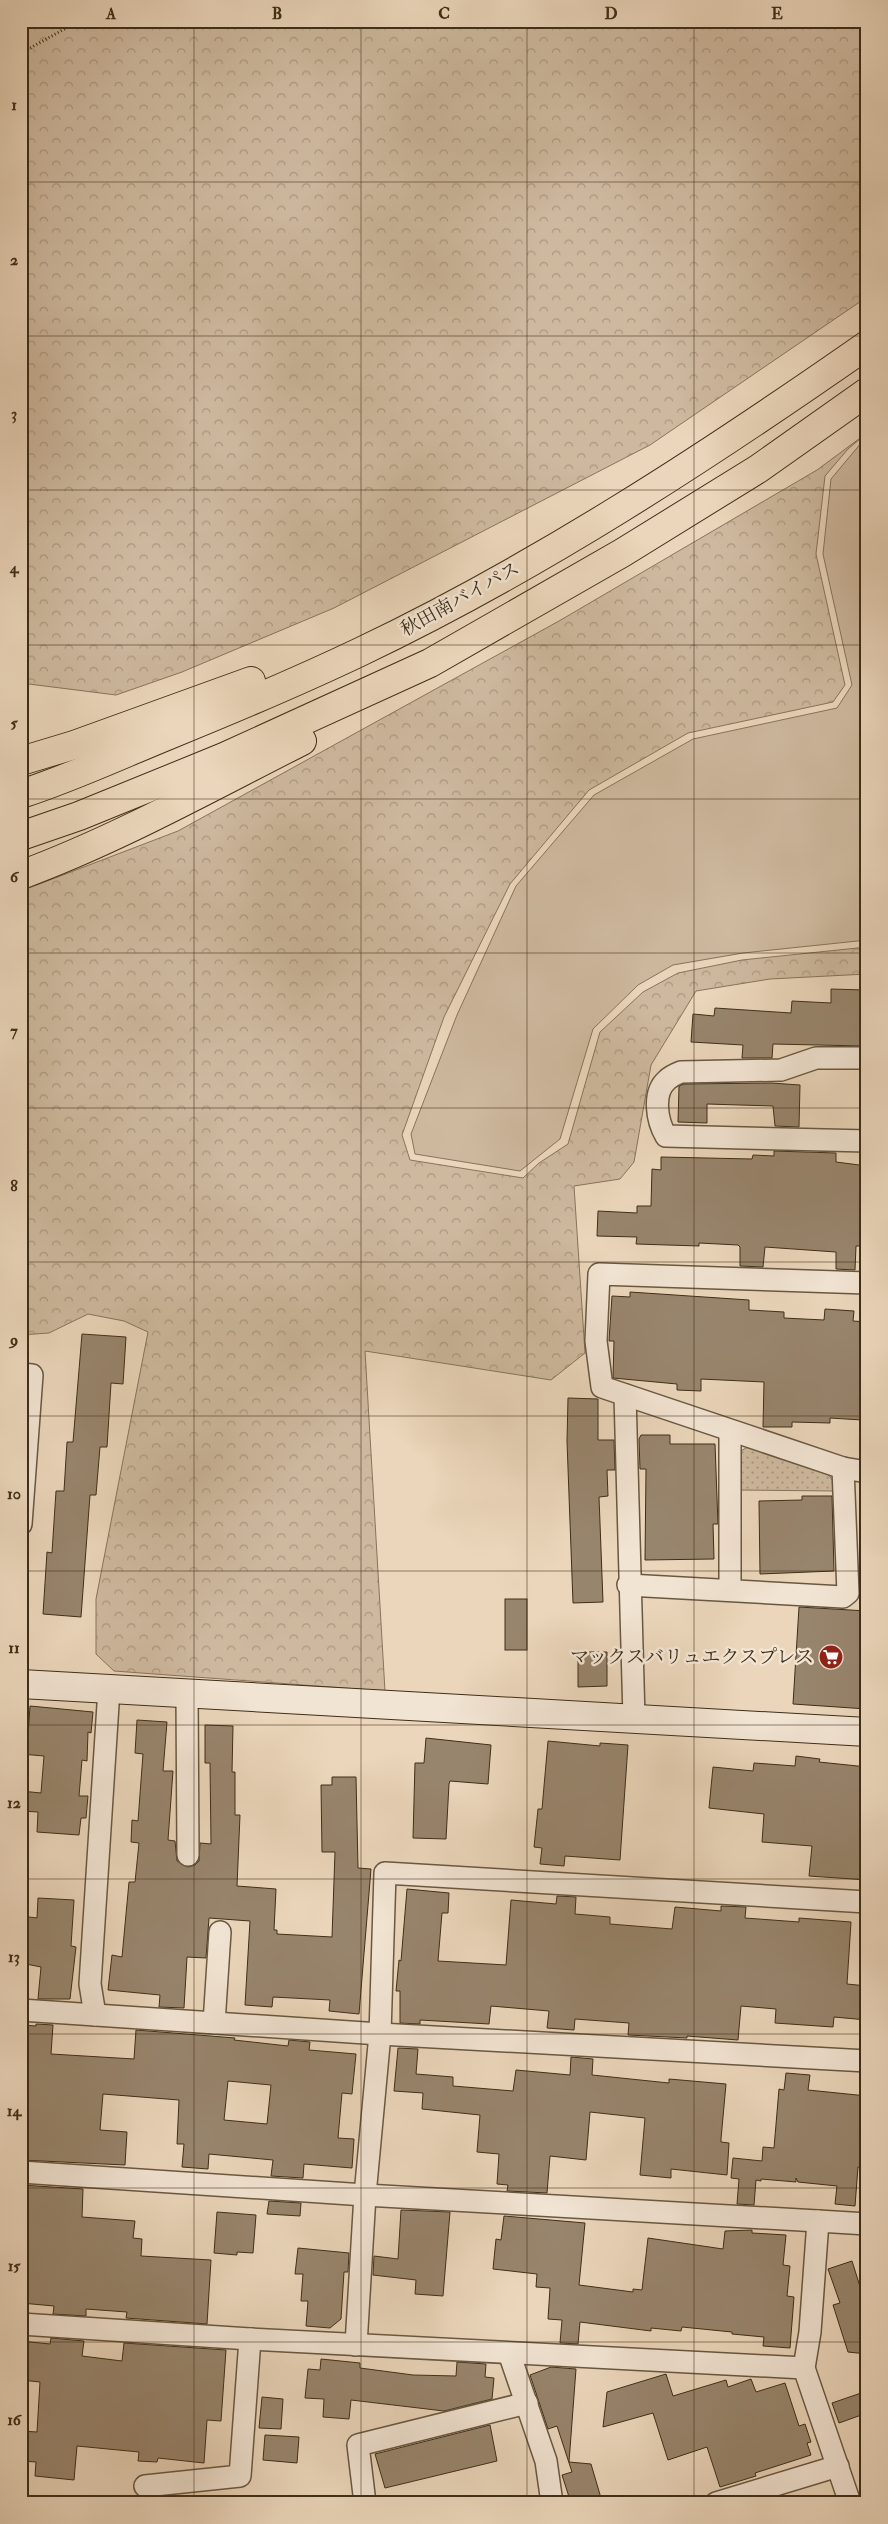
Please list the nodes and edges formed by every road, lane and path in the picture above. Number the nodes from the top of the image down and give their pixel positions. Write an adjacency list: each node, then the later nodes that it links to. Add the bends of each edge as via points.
1 (79, 21): 2 (path)
2 (21, 53)
3 (867, 345): 5 (highway, 秋田南バイパス, via 622,508)
4 (867, 392): 6 (highway, via 758,469)
5 (412, 626): 7 (highway, via 369,631 238,686 74,745); 8 (highway, 秋田南バイパス, via 359,653 197,724)
6 (430, 663): 9 (highway, via 224,757); 10 (highway, via 390,699 135,824)
7 (21, 760)
8 (21, 794)
9 (21, 836)
10 (21, 875)
11 (867, 1058): 12 (street, via 816,1058 781,1070 681,1072 667,1080 658,1092 659,1124 666,1136)
12 (867, 1141)
13 (867, 1283): 15 (street, via 599,1274 596,1341 602,1387)
14 (21, 1374): 19 (street, via 32,1375)
15 (625, 1395): 16 (street); 20 (street)
16 (730, 1431): 17 (street); 21 (street)
17 (843, 1468): 18 (street); 21 (street, via 848,1593 843,1597)
18 (867, 1472)
19 (21, 1524)
20 (628, 1585): 21 (street); 25 (street)
21 (730, 1590)
22 (21, 1684): 23 (street)
23 (109, 1689): 24 (street); 31 (street, via 90,1984)
24 (187, 1694): 25 (street); 27 (street)
25 (634, 1718): 26 (street)
26 (867, 1732)
27 (188, 1855)
28 (867, 1902): 33 (street, via 384,1874)
29 (220, 1932): 32 (street)
30 (21, 2010): 31 (street)
31 (95, 2015): 32 (street)
32 (214, 2023): 33 (street)
33 (380, 2034): 34 (street); 36 (street)
34 (867, 2061)
35 (21, 2172): 36 (street)
36 (365, 2195): 37 (street); 41 (street)
37 (818, 2221): 38 (street); 43 (street, via 810,2332)
38 (867, 2224)
39 (21, 2324): 40 (street)
40 (250, 2339): 41 (street); 46 (street, via 240,2476)
41 (356, 2345): 42 (street)
42 (508, 2353): 43 (street); 44 (street)
43 (804, 2368): 45 (street)
44 (527, 2403): 47 (street, via 358,2445); 48 (street, via 546,2461)
45 (838, 2466): 49 (street); 50 (street)
46 (145, 2486)
47 (365, 2503)
48 (552, 2503)
49 (716, 2503)
50 (850, 2503)

